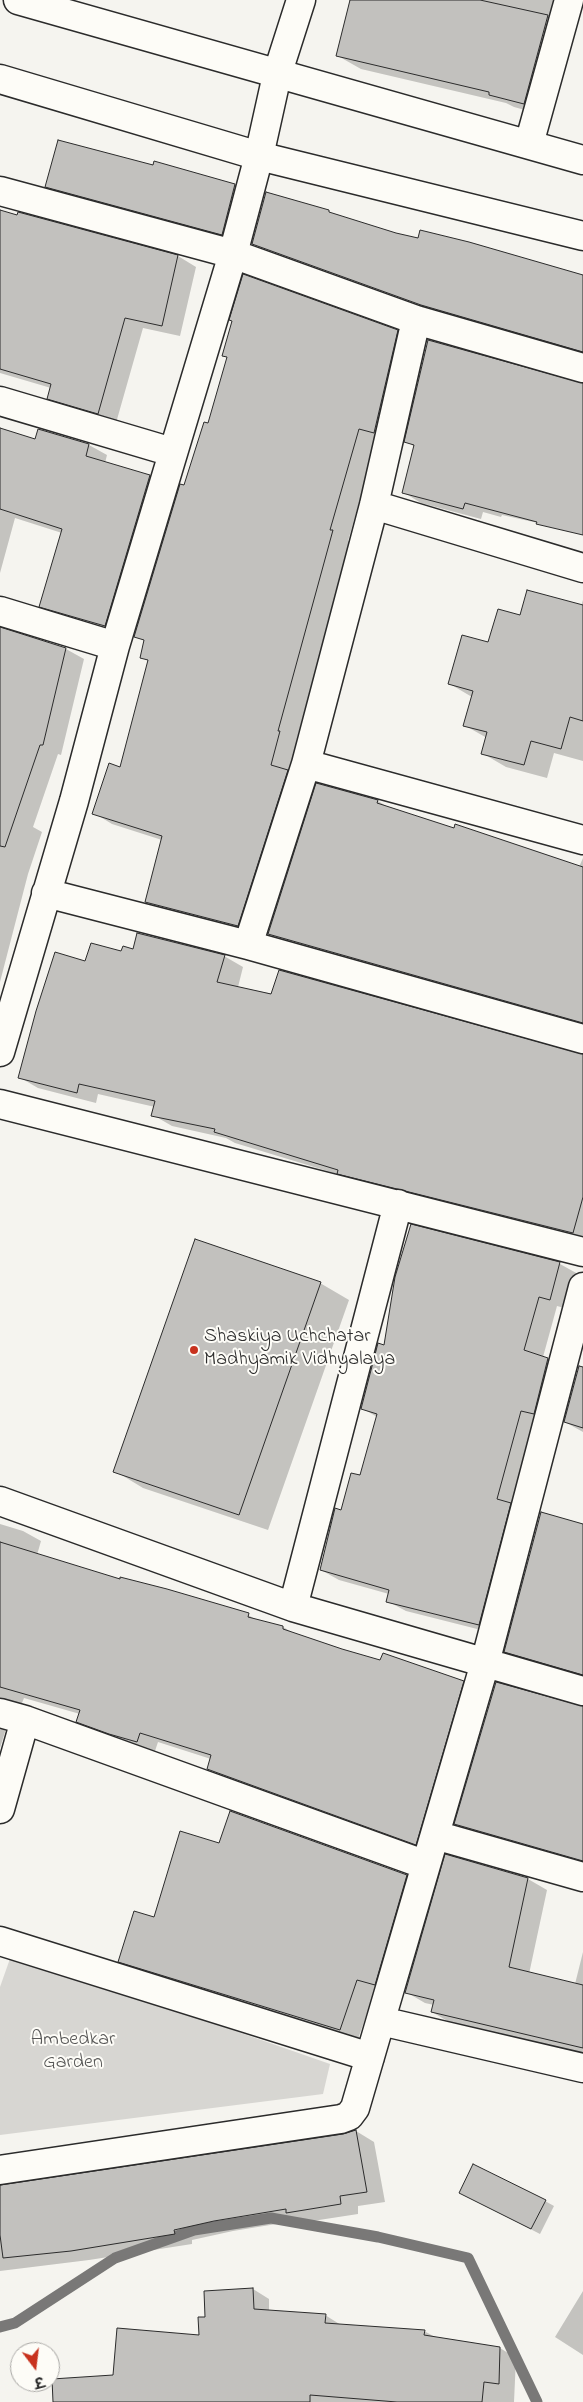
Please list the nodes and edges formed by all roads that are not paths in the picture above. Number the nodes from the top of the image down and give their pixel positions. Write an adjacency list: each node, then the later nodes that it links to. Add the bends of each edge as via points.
1 (18, 0): 4 (street)
2 (301, 0): 4 (street)
3 (569, 0): 6 (street)
4 (277, 75): 6 (street); 7 (street)
5 (0, 80): 7 (street)
6 (529, 144): 8 (street)
7 (259, 156): 10 (street); 11 (street)
8 (583, 160)
9 (0, 191): 11 (street)
10 (583, 236)
11 (233, 254): 12 (street); 15 (street)
12 (416, 320): 13 (street); 16 (street)
13 (583, 368)
14 (0, 401): 15 (street)
15 (172, 452): 19 (street)
16 (374, 505): 17 (street); 20 (street)
17 (583, 568)
18 (0, 611): 19 (street)
19 (115, 646): 22 (street)
20 (306, 764): 21 (street); 23 (street)
21 (583, 840)
22 (46, 893): 23 (street); 25 (street)
23 (248, 945): 24 (street)
24 (583, 1039)
25 (0, 1052)
26 (0, 1104): 27 (street)
27 (398, 1204): 28 (street); 31 (street)
28 (583, 1252)
29 (583, 1286): 32 (street)
30 (0, 1501): 31 (street)
31 (293, 1607): 32 (street)
32 (486, 1662): 33 (street); 36 (street)
33 (583, 1691)
34 (13, 1717): 35 (street); 37 (street)
35 (0, 1809)
36 (435, 1835): 37 (street); 38 (street)
37 (426, 1865): 40 (street)
38 (583, 1877)
39 (0, 1941): 41 (street)
40 (381, 2021): 41 (street); 42 (street)
41 (370, 2057): 43 (street, via 355,2108 350,2116 341,2119)
42 (583, 2068)
43 (0, 2170)

